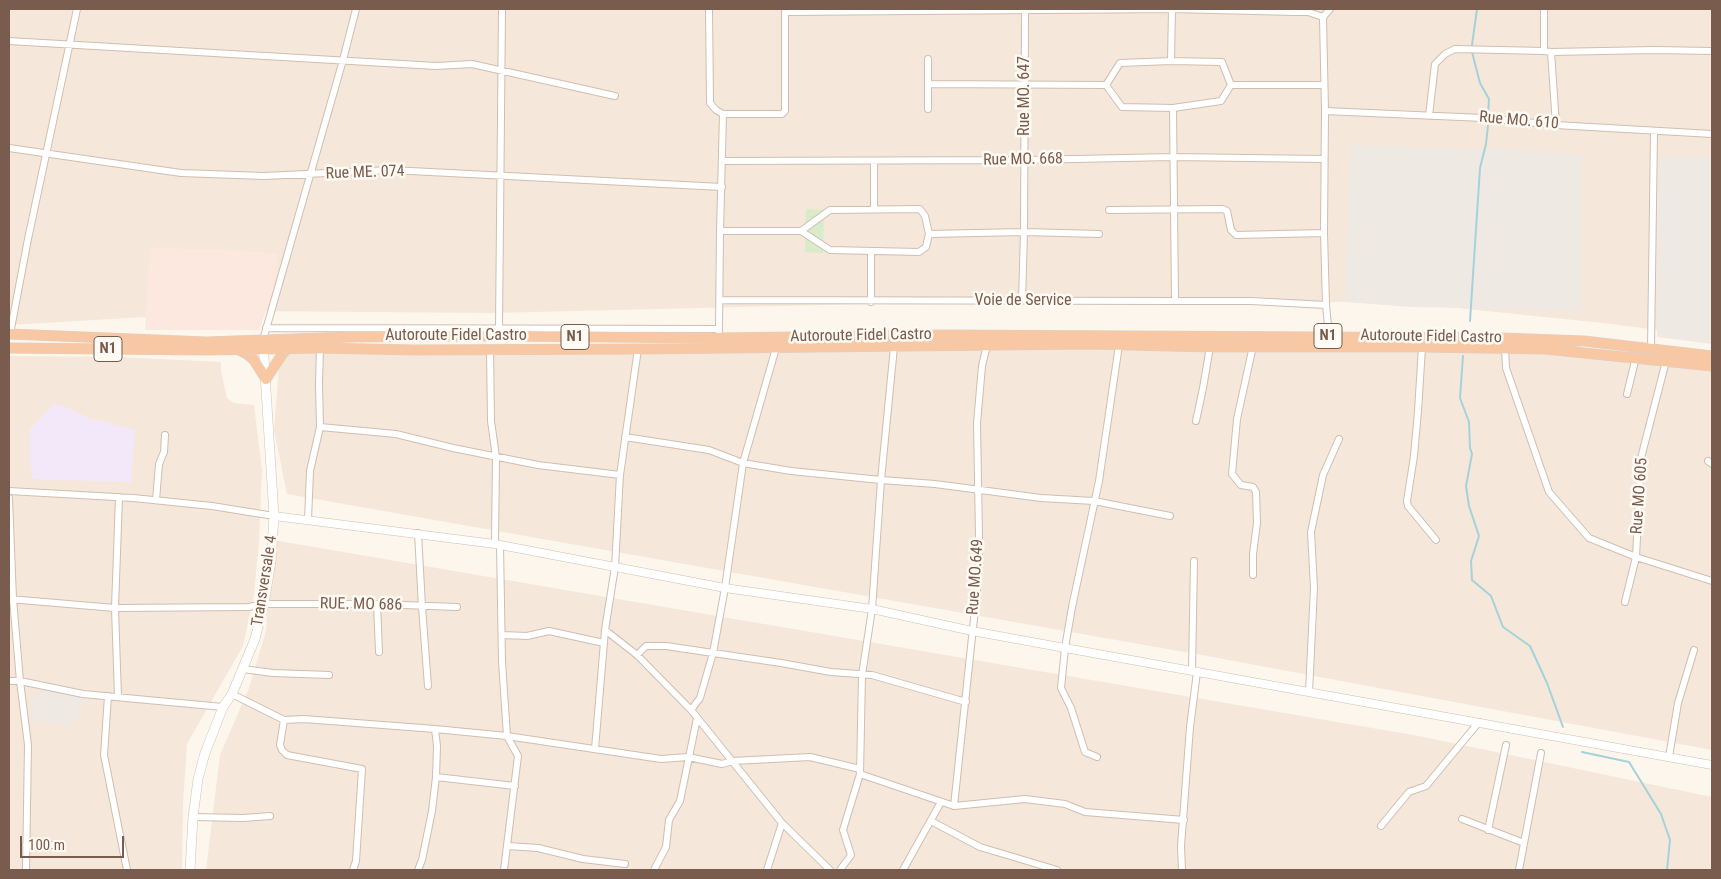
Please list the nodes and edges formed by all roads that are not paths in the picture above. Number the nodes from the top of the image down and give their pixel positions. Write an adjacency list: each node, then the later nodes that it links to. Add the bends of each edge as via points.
1 (78, 9): 15 (street)
2 (356, 9): 19 (street)
3 (502, 9): 21 (street)
4 (709, 9): 31 (street, via 710,103)
5 (1092, 9): 6 (street); 12 (street)
6 (1172, 9): 11 (street); 20 (street)
7 (1330, 9): 13 (street)
8 (1544, 9): 16 (street)
9 (784, 10): 10 (street); 31 (street, via 785,111 782,114)
10 (893, 10): 12 (street)
11 (1294, 10): 13 (street)
12 (1025, 11): 23 (street, Rue MO. 647)
13 (1323, 17): 26 (street)
14 (9, 41): 15 (street)
15 (69, 45): 19 (street); 37 (street)
16 (1548, 51): 17 (street); 32 (street, via 1455,49 1445,54 1435,64); 33 (street)
17 (1712, 51)
18 (928, 59): 22 (street)
19 (344, 60): 21 (street, via 436,66 472,64); 43 (street)
20 (1171, 61): 24 (street, via 1120,63); 25 (street, via 1222,62)
21 (502, 72): 27 (street); 44 (street)
22 (928, 84): 23 (street); 29 (street)
23 (1025, 84): 24 (street); 40 (street, Rue MO. 647)
24 (1106, 85): 28 (street, via 1122,107)
25 (1231, 85): 26 (street); 28 (street, via 1221,101)
26 (1324, 85): 30 (street)
27 (615, 96)
28 (1173, 108): 38 (street)
29 (928, 109)
30 (1325, 111): 32 (street, Rue MO. 610); 39 (street)
31 (723, 114): 41 (street)
32 (1429, 116): 33 (street, Rue MO. 610)
33 (1556, 125): 34 (street, Rue MO. 610)
34 (1654, 131): 35 (street, Rue MO. 610); 82 (street)
35 (1712, 134)
36 (9, 148): 37 (street, Rue ME. 074)
37 (46, 152): 43 (street, Rue ME. 074, via 181,173); 67 (street)
38 (1173, 157): 39 (street, Rue MO. 668); 40 (street, Rue MO. 668); 48 (street)
39 (1324, 159): 54 (street)
40 (1025, 160): 42 (street, Rue MO. 668); 51 (street, Rue MO. 647)
41 (723, 161): 42 (street, Rue MO. 668); 45 (street)
42 (874, 161): 46 (street)
43 (310, 174): 44 (street, Rue ME. 074, via 391,170); 61 (street)
44 (501, 176): 45 (street, Rue ME. 074); 62 (street)
45 (722, 187): 50 (street)
46 (874, 210): 49 (street, via 830,210); 52 (street, via 920,209)
47 (1109, 210): 48 (street)
48 (1173, 210): 54 (street, via 1223,209 1227,211 1236,235); 58 (street)
49 (801, 231): 50 (street); 55 (street, via 830,250)
50 (720, 232): 56 (street)
51 (1024, 232): 52 (street); 53 (street); 57 (street, Rue MO. 647)
52 (929, 234): 55 (street, via 926,247 919,252)
53 (1099, 234)
54 (1324, 234): 60 (street)
55 (871, 251): 59 (street)
56 (720, 300): 59 (street, Voie de Service); 66 (street)
57 (1022, 301): 58 (street, Voie de Service); 59 (street, Voie de Service)
58 (1175, 301): 60 (street, Voie de Service)
59 (871, 302)
60 (1326, 305): 68 (street)
61 (266, 328): 63 (street); 70 (street)
62 (499, 328): 64 (street); 65 (street)
63 (351, 332): 64 (highway, Autoroute Fidel Castro / N1); 70 (highway, Autoroute Fidel Castro / N1)
64 (405, 332): 65 (highway, Autoroute Fidel Castro / N1)
65 (549, 332): 66 (highway, Autoroute Fidel Castro / N1)
66 (719, 333): 68 (highway, Autoroute Fidel Castro / N1)
67 (9, 334): 70 (highway, Autoroute Fidel Castro / N1)
68 (1329, 336): 82 (highway, Autoroute Fidel Castro / N1, via 1584,341)
69 (987, 344): 71 (highway, Autoroute Fidel Castro / N1); 73 (highway, Autoroute Fidel Castro / N1); 100 (street, Rue MO.649, via 977,422)
70 (263, 345): 80 (highway, Autoroute Fidel Castro / N1); 83 (highway, Autoroute Fidel Castro / N1); 89 (main road, Transversale 4)
71 (1119, 345): 74 (highway, Autoroute Fidel Castro / N1); 105 (street)
72 (1253, 346): 74 (highway, Autoroute Fidel Castro / N1); 75 (highway, Autoroute Fidel Castro / N1); 115 (street, via 1238,419 1232,474 1241,485 1253,487 1256,492)
73 (894, 347): 78 (highway, Autoroute Fidel Castro / N1); 99 (street)
74 (1210, 347): 91 (street)
75 (1422, 347): 79 (highway, Autoroute Fidel Castro / N1); 110 (street, via 1417,429 1407,501)
76 (9, 348): 83 (highway, Autoroute Fidel Castro / N1)
77 (320, 348): 80 (highway, Autoroute Fidel Castro / N1); 84 (highway, Autoroute Fidel Castro / N1); 92 (street)
78 (776, 348): 81 (highway, Autoroute Fidel Castro / N1); 97 (street)
79 (1505, 348): 86 (highway, Autoroute Fidel Castro / N1); 112 (street, via 1506,368 1550,492 1589,538)
80 (288, 349): 89 (highway)
81 (638, 349): 84 (highway, Autoroute Fidel Castro / N1); 94 (street)
82 (1652, 349): 85 (highway, Autoroute Fidel Castro / N1)
83 (238, 350): 89 (highway, via 254,360)
84 (490, 350): 96 (street, via 491,421)
85 (1712, 356)
86 (1636, 357): 87 (highway, Autoroute Fidel Castro / N1); 90 (street)
87 (1666, 361): 88 (highway, Autoroute Fidel Castro / N1); 112 (street, Rue MO 605, via 1641,458)
88 (1712, 366)
89 (266, 380): 106 (main road, Transversale 4)
90 (1627, 394)
91 (1196, 422)
92 (320, 427): 96 (street, via 396,434); 108 (street, via 310,471)
93 (165, 435): 104 (street)
94 (625, 437): 97 (street, via 709,450); 98 (street)
95 (1339, 440): 142 (street, via 1323,475 1311,532 1314,588)
96 (496, 457): 98 (street); 111 (street)
97 (743, 463): 99 (street); 117 (street)
98 (620, 475): 114 (street)
99 (881, 480): 100 (street); 125 (street)
100 (978, 490): 105 (street); 127 (street, Rue MO.649, via 980,536)
101 (9, 491): 102 (street)
102 (119, 497): 104 (street); 124 (street)
103 (9, 498): 118 (street)
104 (156, 500): 106 (street)
105 (1094, 501): 107 (street); 130 (street)
106 (274, 516): 108 (street); 120 (main road, Transversale 4)
107 (1170, 516)
108 (308, 520): 109 (street)
109 (418, 534): 111 (street); 122 (street)
110 (1436, 540)
111 (498, 544): 114 (street); 128 (street)
112 (1636, 557): 116 (street); 119 (street, Rue MO 605)
113 (1194, 561): 136 (street)
114 (615, 567): 117 (street); 126 (street)
115 (1253, 575)
116 (1712, 581)
117 (725, 588): 125 (street); 133 (street)
118 (11, 599): 124 (street, RUE. MO 686); 140 (street)
119 (1625, 602)
120 (264, 604): 121 (street, RUE. MO 686); 124 (street, RUE. MO 686, via 249,607); 135 (main road, Transversale 4, via 255,640)
121 (377, 604): 122 (street, RUE. MO 686); 132 (street)
122 (422, 607): 123 (street, RUE. MO 686); 141 (street)
123 (457, 607)
124 (115, 608): 145 (street)
125 (872, 609): 127 (street); 138 (street)
126 (605, 630): 129 (street); 134 (street)
127 (972, 630): 130 (street); 146 (street, Rue MO.649)
128 (502, 635): 129 (street, via 527,636 549,631); 153 (street)
129 (604, 643): 155 (street)
130 (1065, 648): 136 (street); 158 (street, via 1061,688 1085,752)
131 (1694, 650): 159 (street, via 1678,703)
132 (379, 652)
133 (712, 653): 134 (street, via 646,646); 138 (street); 148 (street, via 700,698)
134 (637, 655): 148 (street)
135 (243, 669): 137 (street); 143 (main road, Transversale 4)
136 (1195, 672): 142 (street); 170 (street)
137 (329, 675)
138 (862, 675): 146 (street, via 899,682); 162 (street)
139 (9, 681): 140 (street)
140 (20, 681): 144 (street); 176 (street, via 28,745)
141 (428, 686)
142 (1309, 692): 151 (street)
143 (232, 694): 147 (main road, Transversale 4); 150 (street)
144 (108, 696): 145 (street); 181 (street, via 104,755)
145 (118, 698): 147 (street)
146 (966, 702): 166 (street, Rue MO.649)
147 (224, 707): 168 (main road, Transversale 4, via 205,753)
148 (691, 710): 149 (street)
149 (697, 718): 157 (street); 160 (street)
150 (284, 720): 152 (street); 183 (street, via 280,744 286,755 362,769)
151 (1479, 722): 159 (street); 173 (street, via 1426,786 1409,792)
152 (435, 729): 153 (street); 163 (street)
153 (507, 736): 155 (street); 164 (street, via 518,756)
154 (1506, 745): 174 (street)
155 (595, 750): 157 (street, via 660,759)
156 (1541, 753): 175 (street)
157 (688, 757): 160 (street, via 722,764); 186 (street, via 680,801 669,820 666,847)
158 (1097, 757)
159 (1669, 757): 161 (street)
160 (733, 761): 162 (street, via 810,757); 172 (street)
161 (1712, 765)
162 (860, 772): 165 (street); 189 (street, via 843,830 851,855)
163 (436, 777): 164 (street); 184 (street)
164 (515, 786): 178 (street)
165 (941, 802): 166 (street); 171 (street)
166 (952, 805): 170 (street, via 1025,799 1065,804 1085,812)
167 (270, 816): 168 (street)
168 (194, 817): 182 (main road, Transversale 4)
169 (1462, 819): 174 (street)
170 (1184, 820): 192 (street)
171 (931, 821): 190 (street); 191 (street, via 980,847)
172 (782, 823): 187 (street); 188 (street)
173 (1381, 826)
174 (1488, 830): 175 (street)
175 (1524, 843): 193 (street)
176 (26, 845): 177 (street); 180 (street)
177 (56, 845)
178 (508, 846): 179 (street, via 538,848 583,859); 185 (street)
179 (625, 864)
180 (26, 870)
181 (127, 870)
182 (190, 870)
183 (353, 870)
184 (418, 870)
185 (504, 870)
186 (654, 870)
187 (766, 870)
188 (830, 870)
189 (840, 870)
190 (903, 870)
191 (1057, 870)
192 (1182, 870)
193 (1519, 870)

